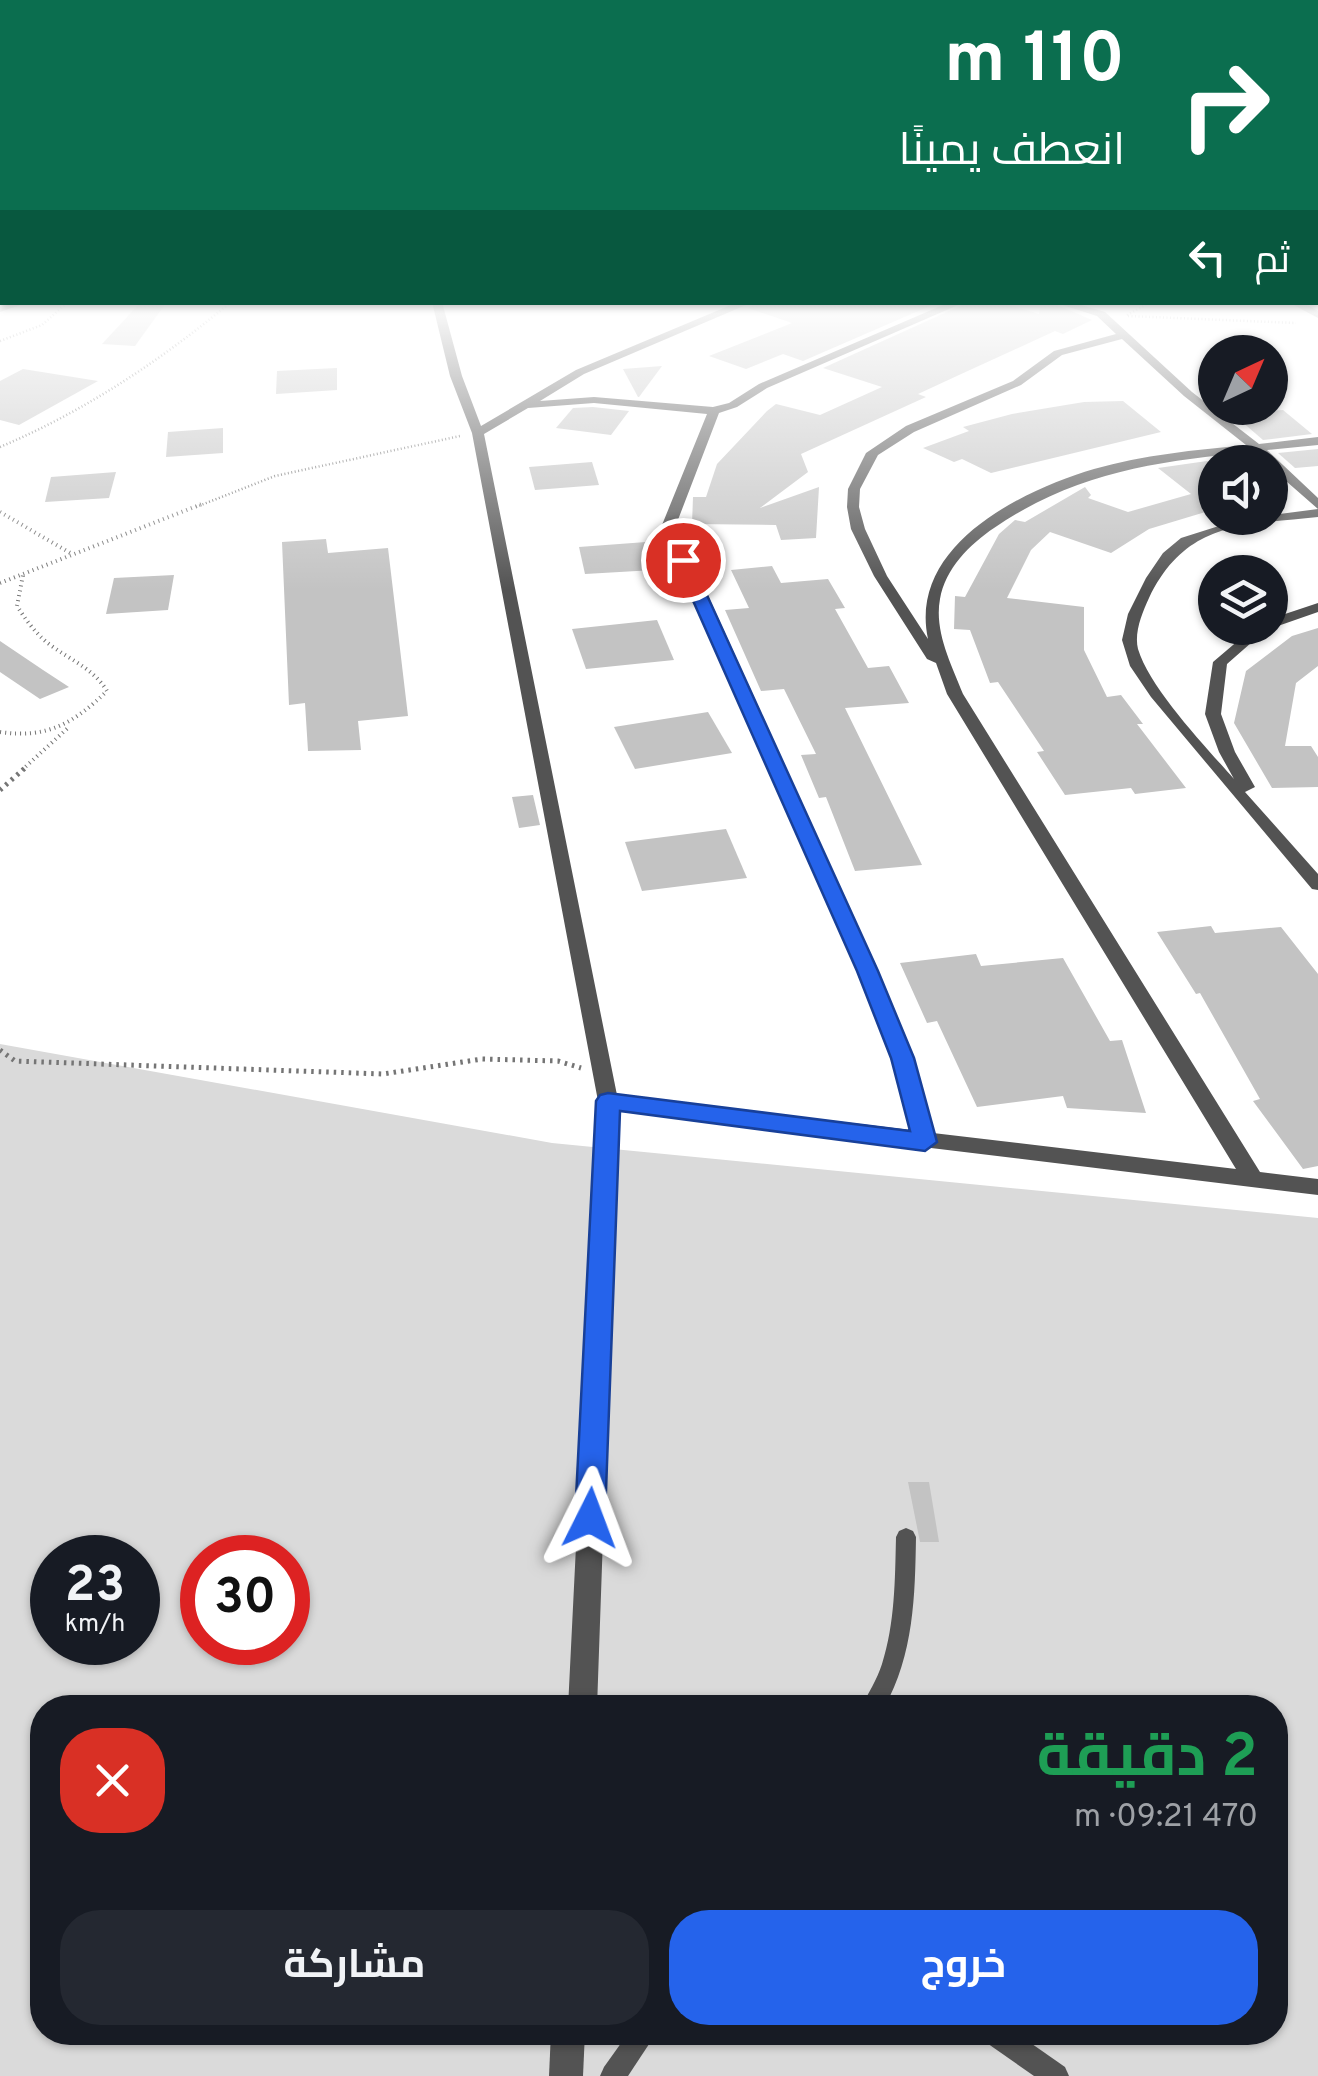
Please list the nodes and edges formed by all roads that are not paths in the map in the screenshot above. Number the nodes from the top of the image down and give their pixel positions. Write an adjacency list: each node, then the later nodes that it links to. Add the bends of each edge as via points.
1 (464, 396): 8 (street)
2 (541, 396): 6 (street)
3 (747, 396): 7 (street)
4 (988, 396): 19 (street, via 882,444 854,488 858,537)
5 (1190, 396): 10 (street)
6 (524, 406): 7 (street, via 594,400); 8 (street)
7 (714, 411): 23 (street, via 669,525 868,971)
8 (478, 432): 22 (street)
9 (1318, 442): 11 (street)
10 (1252, 445)
11 (1288, 446)
12 (1198, 456): 19 (street, via 1122,464 1068,480 1009,508 958,549 934,596 933,634)
13 (1288, 477): 14 (street)
14 (1318, 504)
15 (1318, 513): 20 (street, via 1252,521 1186,542 1152,579 1134,615 1130,649 1157,696)
16 (1318, 607): 17 (street)
17 (1288, 618)
18 (1240, 645): 20 (street, via 1220,662 1214,714 1227,752)
19 (956, 694): 24 (street)
20 (1268, 824): 21 (street)
21 (1318, 884)
22 (608, 1101): 23 (street); 27 (street)
23 (925, 1142): 24 (street)
24 (1253, 1179): 25 (street)
25 (1318, 1187)
26 (906, 1537): 28 (lane, via 903,1630)
27 (583, 1695)
28 (880, 1695)
29 (567, 2045): 32 (street)
30 (636, 2045): 33 (lane)
31 (1012, 2045): 34 (lane)
32 (566, 2076)
33 (613, 2076)
34 (1056, 2076)

